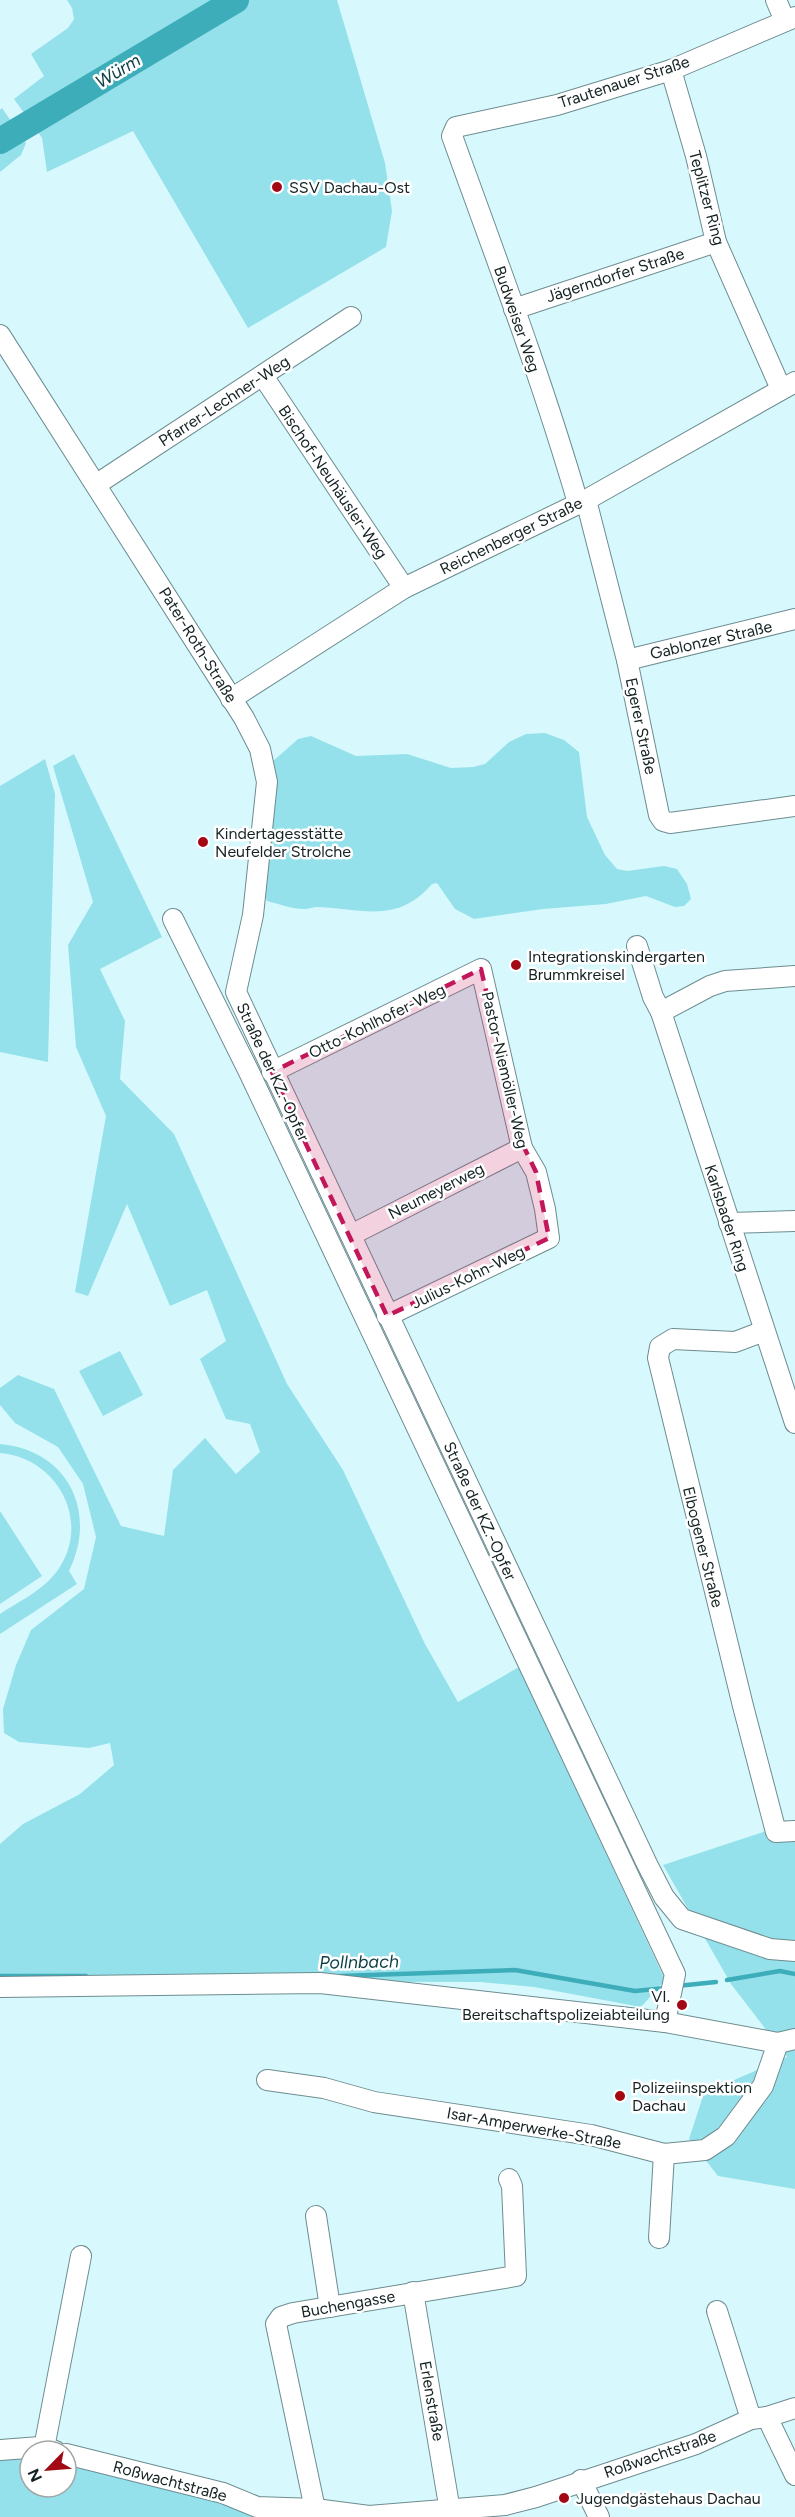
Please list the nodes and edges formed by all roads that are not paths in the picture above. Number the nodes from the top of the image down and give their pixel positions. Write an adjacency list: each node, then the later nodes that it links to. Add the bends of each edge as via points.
1 (776, 0): 2 (street)
2 (790, 19): 3 (street, Trautenauer Straße)
3 (671, 70): 4 (street, Trautenauer Straße, via 556,105 456,127); 5 (street, Teplitzer Ring)
4 (452, 136): 6 (street, Budweiser Weg)
5 (716, 242): 6 (street, Jägerndorfer Straße); 10 (street, Teplitzer Ring)
6 (514, 309): 12 (street, Budweiser Weg)
7 (351, 317): 9 (street, Pfarrer-Lechner-Weg)
8 (0, 336): 11 (street, Pater-Roth-Straße)
9 (263, 376): 11 (street, Pfarrer-Lechner-Weg); 13 (street, Bischof-Neuhäusler-Weg)
10 (788, 386): 12 (street, Reichenberger Straße)
11 (97, 484): 16 (street, Pater-Roth-Straße)
12 (582, 502): 13 (street, Reichenberger Straße); 15 (street, Egerer Straße)
13 (404, 588): 16 (street, Reichenberger Straße)
14 (795, 620): 15 (street, Gablonzer Straße)
15 (627, 660): 17 (street, Egerer Straße, via 663,821)
16 (231, 699): 22 (street, Pater-Roth-Straße, via 260,749 267,782 253,915)
17 (795, 806)
18 (173, 919): 37 (street, via 675,1974)
19 (637, 946): 23 (street, Karlsbader Ring)
20 (481, 969): 24 (street, Otto-Kohlhofer-Weg); 25 (street, Pastor-Niemöller-Weg)
21 (795, 976): 23 (street, via 725,981)
22 (236, 992): 24 (street, Straße der KZ.-Opfer)
23 (661, 1012): 27 (street, Karlsbader Ring)
24 (272, 1072): 28 (street, Straße der KZ.-Opfer)
25 (522, 1148): 28 (street, Neumeyerweg); 29 (street, Pastor-Niemöller-Weg, via 536,1172)
26 (795, 1221): 27 (street)
27 (729, 1222): 31 (street, Karlsbader Ring)
28 (351, 1235): 30 (street, Straße der KZ.-Opfer)
29 (549, 1238): 30 (street, Julius-Kohn-Weg)
30 (387, 1316): 35 (street, Straße der KZ.-Opfer, via 664,1897 682,1918 770,1949)
31 (764, 1331): 32 (street, Karlsbader Ring); 34 (street, Elbogener Straße, via 735,1342 673,1339 660,1347 658,1358 776,1832)
32 (789, 1389): 33 (street, Karlsbader Ring)
33 (795, 1423)
34 (795, 1831)
35 (795, 1951)
36 (0, 1987): 37 (street, via 320,1983)
37 (665, 2022): 38 (street)
38 (787, 2041): 40 (street, Isar-Amperwerke-Straße, via 763,2086 726,2136 705,2150)
39 (267, 2080): 40 (street, Isar-Amperwerke-Straße, via 324,2088 374,2102 591,2135)
40 (664, 2154): 43 (street)
41 (509, 2179): 45 (street, Buchengasse, via 516,2276)
42 (316, 2216): 46 (street)
43 (659, 2238)
44 (81, 2256): 50 (street)
45 (413, 2292): 46 (street, Buchengasse); 57 (street, Erlenstraße)
46 (330, 2307): 56 (street, Buchengasse, via 293,2313 276,2324)
47 (717, 2311): 49 (street)
48 (795, 2408): 49 (street, Roßwachtstraße)
49 (759, 2418): 54 (street); 55 (street, Roßwachtstraße, via 696,2444)
50 (52, 2439)
51 (0, 2450): 52 (street)
52 (18, 2450)
53 (78, 2457): 58 (street, Roßwachtstraße, via 223,2493)
54 (795, 2475)
55 (581, 2480): 57 (street, Roßwachtstraße, via 505,2505); 59 (street)
56 (315, 2509): 57 (street, Roßwachtstraße, via 369,2516); 58 (street, Roßwachtstraße)
57 (450, 2511)
58 (258, 2512)
59 (599, 2517)

